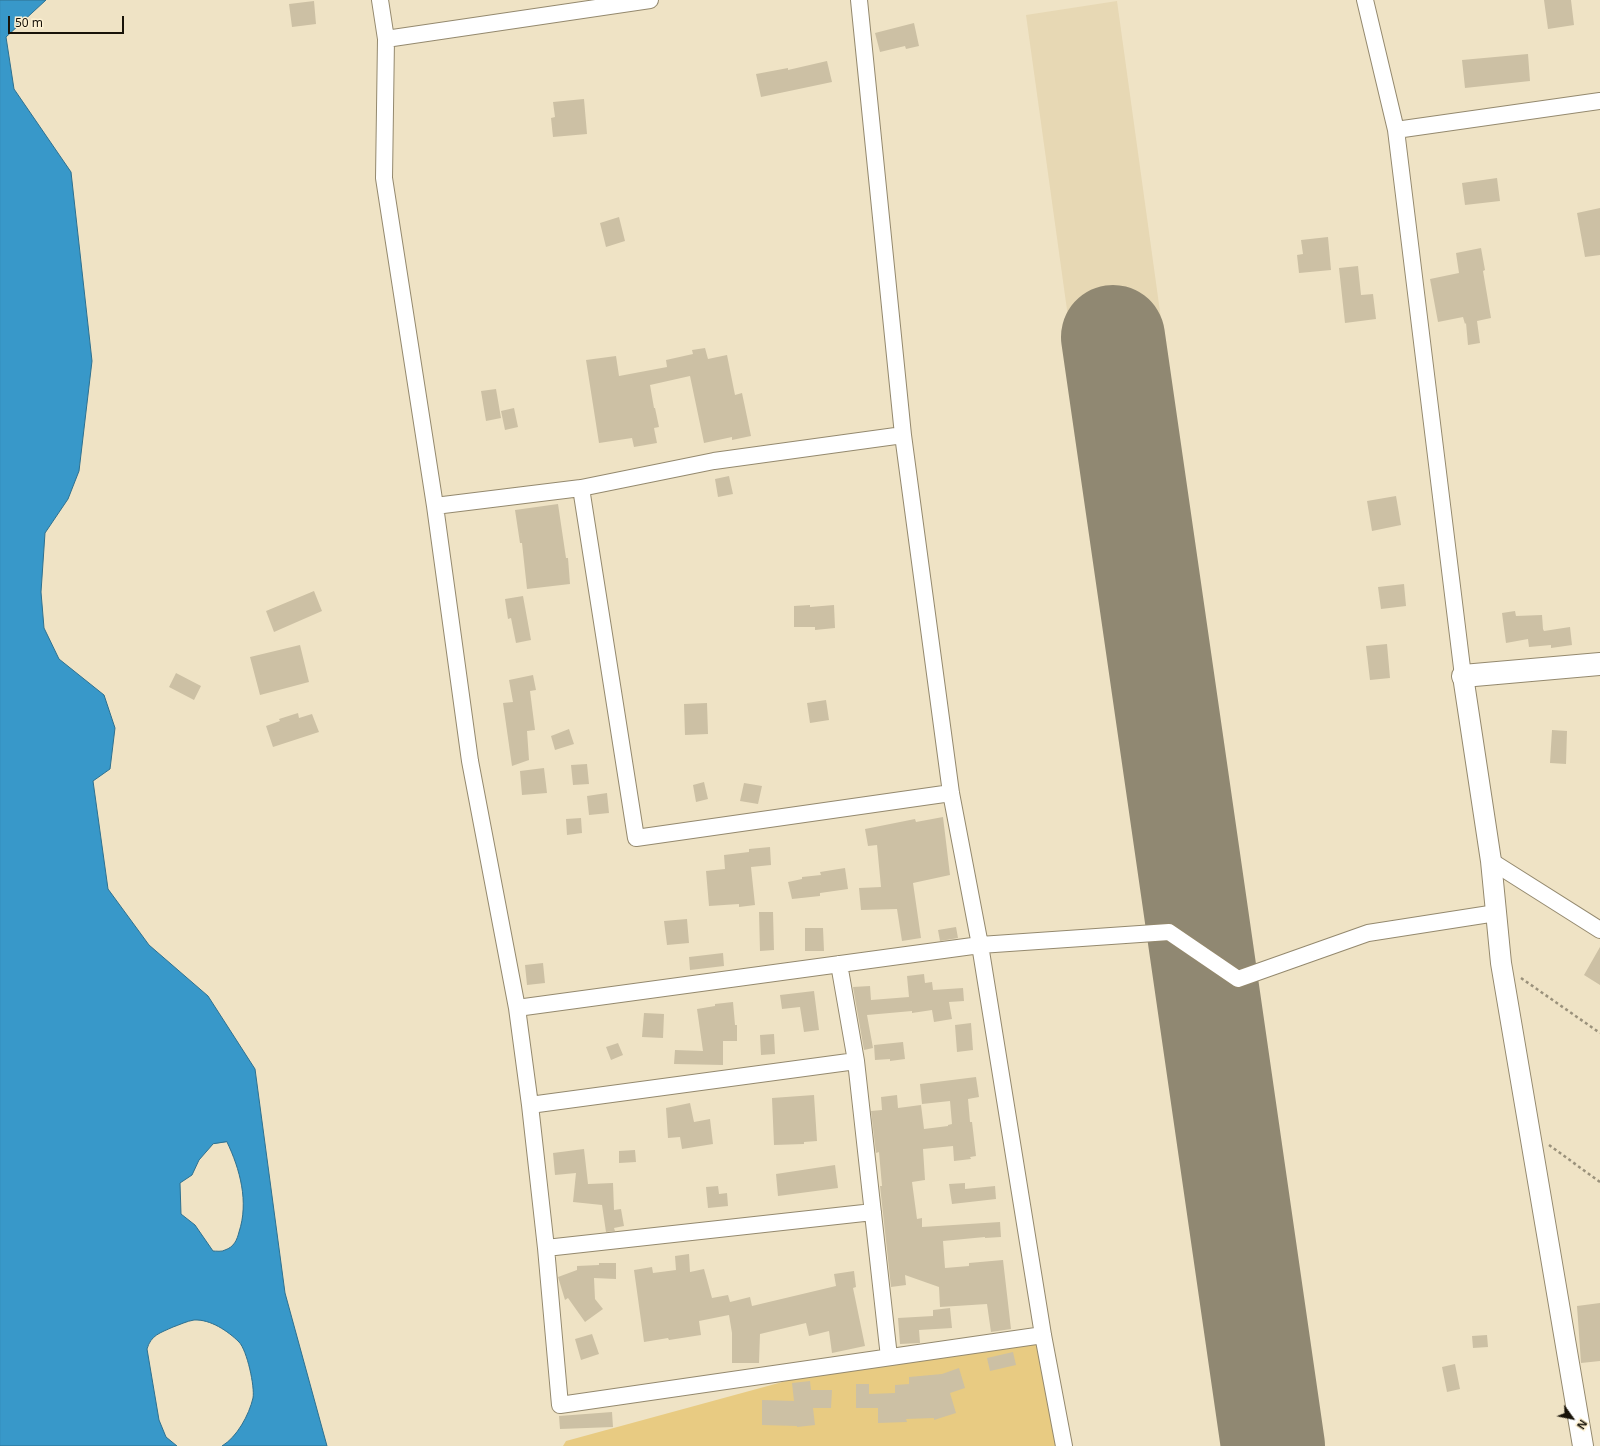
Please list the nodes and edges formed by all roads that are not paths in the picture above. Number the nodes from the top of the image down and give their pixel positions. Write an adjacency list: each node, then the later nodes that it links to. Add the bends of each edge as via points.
1 (380, 0): 5 (street)
2 (650, 0): 5 (street)
3 (859, 0): 8 (street)
4 (1365, 0): 7 (street)
5 (386, 39): 10 (street, via 384,178)
6 (1600, 101): 7 (street)
7 (1396, 130): 12 (street)
8 (903, 435): 9 (street, via 714,461); 13 (street)
9 (581, 488): 10 (street); 13 (street, via 636,838)
10 (435, 506): 19 (street, via 470,761)
11 (1600, 664): 12 (main road)
12 (1463, 676): 14 (street)
13 (951, 794): 17 (street)
14 (1491, 861): 15 (street); 16 (street)
15 (1496, 913): 17 (street, via 1368,933 1238,979 1169,932); 27 (street, via 1501,964)
16 (1600, 930)
17 (980, 946): 18 (street); 24 (street)
18 (839, 964): 19 (street); 20 (street)
19 (517, 1008): 21 (street)
20 (856, 1061): 21 (street); 22 (street)
21 (530, 1105): 23 (street)
22 (873, 1212): 23 (street); 25 (street)
23 (546, 1248): 25 (street, via 560,1405)
24 (1043, 1335): 25 (street); 26 (street)
25 (889, 1357)
26 (1064, 1446)
27 (1583, 1446)

